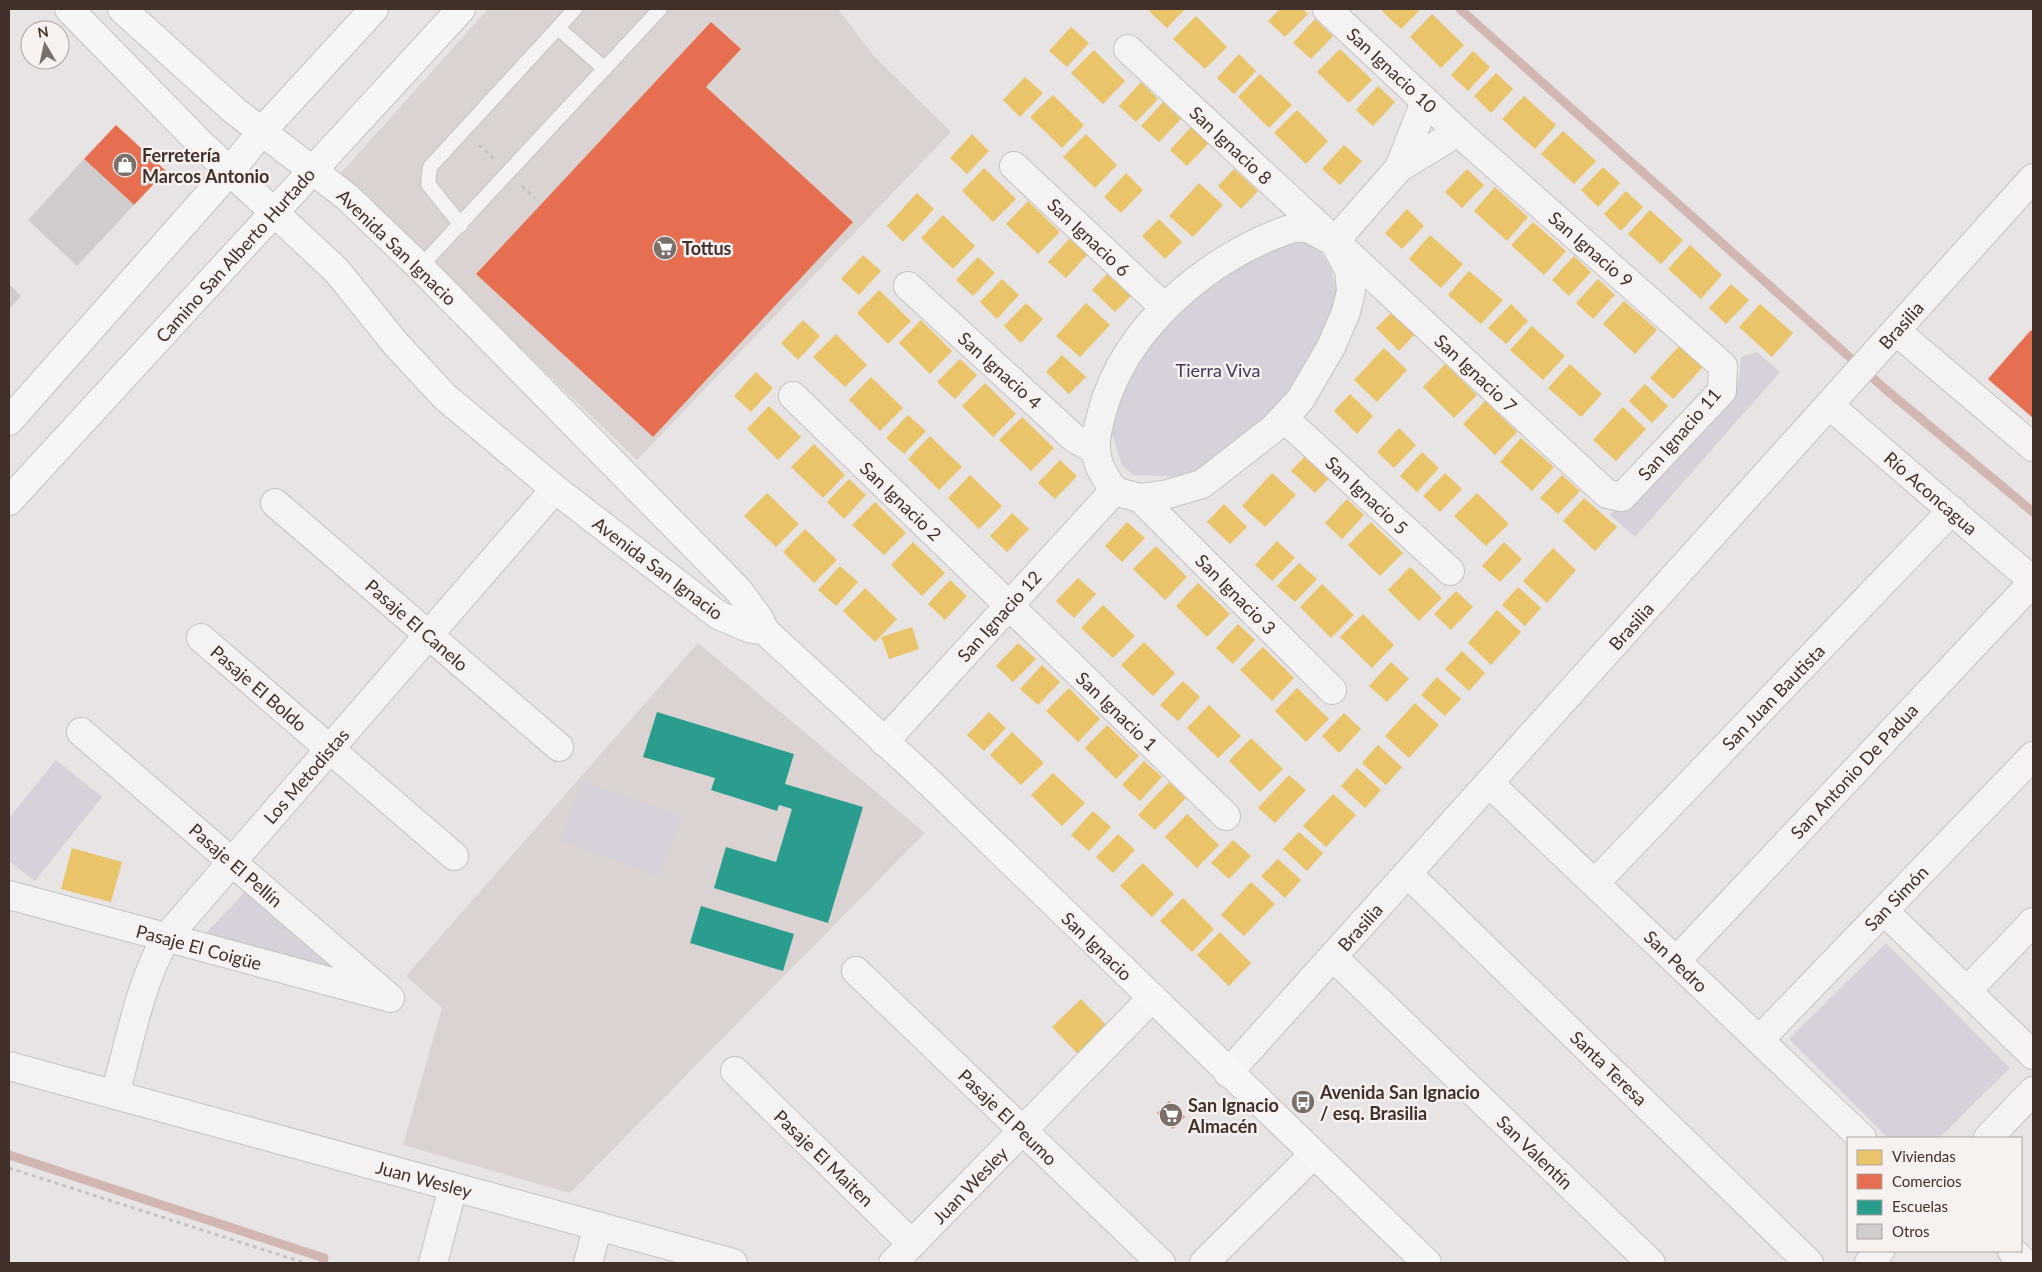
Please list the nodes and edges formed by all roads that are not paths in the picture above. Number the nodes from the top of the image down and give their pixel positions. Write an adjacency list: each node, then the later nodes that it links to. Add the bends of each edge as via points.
1 (69, 9): 16 (main road, Avenida San Ignacio)
2 (122, 9): 12 (main road, Avenida San Ignacio, via 206,86)
3 (374, 9): 12 (main road)
4 (461, 9): 17 (main road, Camino San Alberto Hurtado)
5 (575, 9): 8 (lane)
6 (660, 9): 10 (lane)
7 (1327, 9): 11 (street, San Ignacio 10)
8 (558, 28): 10 (lane); 20 (lane, via 430,167 428,184)
9 (1128, 49): 21 (street, San Ignacio 8)
10 (605, 69): 20 (lane)
11 (1425, 102): 13 (street, San Ignacio 10); 15 (street)
12 (262, 131): 16 (main road); 17 (main road, Avenida San Ignacio)
13 (1458, 132): 15 (street); 26 (street, San Ignacio 9)
14 (1014, 166): 24 (street, San Ignacio 6)
15 (1399, 168): 21 (street)
16 (230, 170): 19 (main road, Avenida San Ignacio); 30 (main road)
17 (313, 170): 19 (main road, Camino San Alberto Hurtado); 22 (main road, Avenida San Ignacio, via 346,196)
18 (2033, 178): 25 (street, Brasilia)
19 (274, 212): 33 (main road, Avenida San Ignacio, via 337,271 395,343 445,397); 37 (main road, Camino San Alberto Hurtado)
20 (461, 225): 22 (lane)
21 (1334, 242): 24 (street, via 1308,228 1293,228 1267,236 1198,279); 29 (street, via 1349,270 1351,291 1346,312 1323,365); 35 (street, San Ignacio 7, via 1607,494)
22 (420, 267): 43 (main road, Avenida San Ignacio, via 739,591)
23 (908, 286): 32 (street, San Ignacio 4, via 1074,438)
24 (1165, 308): 32 (street, via 1117,374 1099,423)
25 (1890, 338): 28 (street, Brasilia); 31 (street)
26 (1723, 366): 35 (street, San Ignacio 11, via 1722,390)
27 (794, 396): 42 (street, San Ignacio 2)
28 (1829, 405): 39 (street, Río Aconcagua); 52 (street, Brasilia)
29 (1285, 419): 36 (street, via 1202,484); 40 (street, San Ignacio 5)
30 (9, 421)
31 (2033, 448)
32 (1096, 450): 34 (street, via 1102,471)
33 (555, 490): 43 (main road, Avenida San Ignacio, via 718,615); 44 (street, Los Metodistas)
34 (1114, 490): 36 (street); 42 (street, San Ignacio 12)
35 (1622, 497)
36 (1140, 498): 46 (street, San Ignacio 3)
37 (9, 501)
38 (276, 503): 44 (street, Pasaje El Canelo)
39 (1952, 510): 41 (street, Río Aconcagua); 57 (street, San Juan Bautista)
40 (1450, 572)
41 (2033, 581): 63 (street, San Antonio De Padua)
42 (1008, 606): 48 (street, San Ignacio 12); 53 (street, San Ignacio 1)
43 (765, 631): 48 (main road, San Ignacio)
44 (429, 635): 49 (street, Pasaje El Canelo); 50 (street, Los Metodistas)
45 (201, 638): 50 (street, Pasaje El Boldo)
46 (1332, 690)
47 (81, 732): 55 (street, Pasaje El Pellín)
48 (884, 742): 67 (main road, San Ignacio)
49 (559, 747)
50 (330, 749): 54 (street, Pasaje El Boldo); 55 (street, Los Metodistas)
51 (2033, 756): 59 (street, San Simón)
52 (1489, 783): 56 (street, Brasilia); 57 (street, San Pedro)
53 (1226, 816)
54 (454, 856)
55 (232, 862): 61 (street, Los Metodistas); 66 (street, Pasaje El Pellín)
56 (1408, 874): 62 (street, Brasilia); 92 (street, Santa Teresa)
57 (1594, 884): 63 (street, San Pedro)
58 (9, 895): 61 (street, Pasaje El Coigüe)
59 (1884, 911): 65 (street); 68 (street, San Simón)
60 (2033, 922): 65 (street)
61 (166, 938): 66 (street, Pasaje El Coigüe); 74 (street, Los Metodistas, via 148,978)
62 (1333, 957): 72 (street, Brasilia); 91 (street, San Valentín)
63 (1676, 961): 68 (street, San Pedro)
64 (856, 971): 75 (street, Pasaje El Peumo)
65 (1967, 991): 69 (street)
66 (390, 998)
67 (1151, 999): 72 (main road, San Ignacio); 75 (street, Juan Wesley)
68 (1759, 1040): 76 (street, San Pedro)
69 (2033, 1055)
70 (9, 1066): 74 (street, Juan Wesley)
71 (736, 1072): 81 (street, Pasaje El Maiten)
72 (1228, 1073): 78 (main road, San Ignacio)
73 (2033, 1091): 77 (street)
74 (115, 1094): 79 (street, Juan Wesley)
75 (1023, 1131): 81 (street, Juan Wesley); 88 (street, Pasaje El Peumo)
76 (1861, 1137)
77 (1989, 1137)
78 (1313, 1154): 89 (street); 90 (main road, San Ignacio)
79 (452, 1187): 80 (street, Juan Wesley); 84 (street)
80 (598, 1226): 85 (street); 86 (street, Juan Wesley)
81 (912, 1244): 87 (street, Juan Wesley)
82 (1879, 1252): 93 (street)
83 (2013, 1252): 94 (street)
84 (433, 1263)
85 (588, 1263)
86 (733, 1263)
87 (893, 1263)
88 (1161, 1263)
89 (1204, 1263)
90 (1427, 1263)
91 (1651, 1263)
92 (1810, 1263)
93 (1868, 1263)
94 (2025, 1263)

